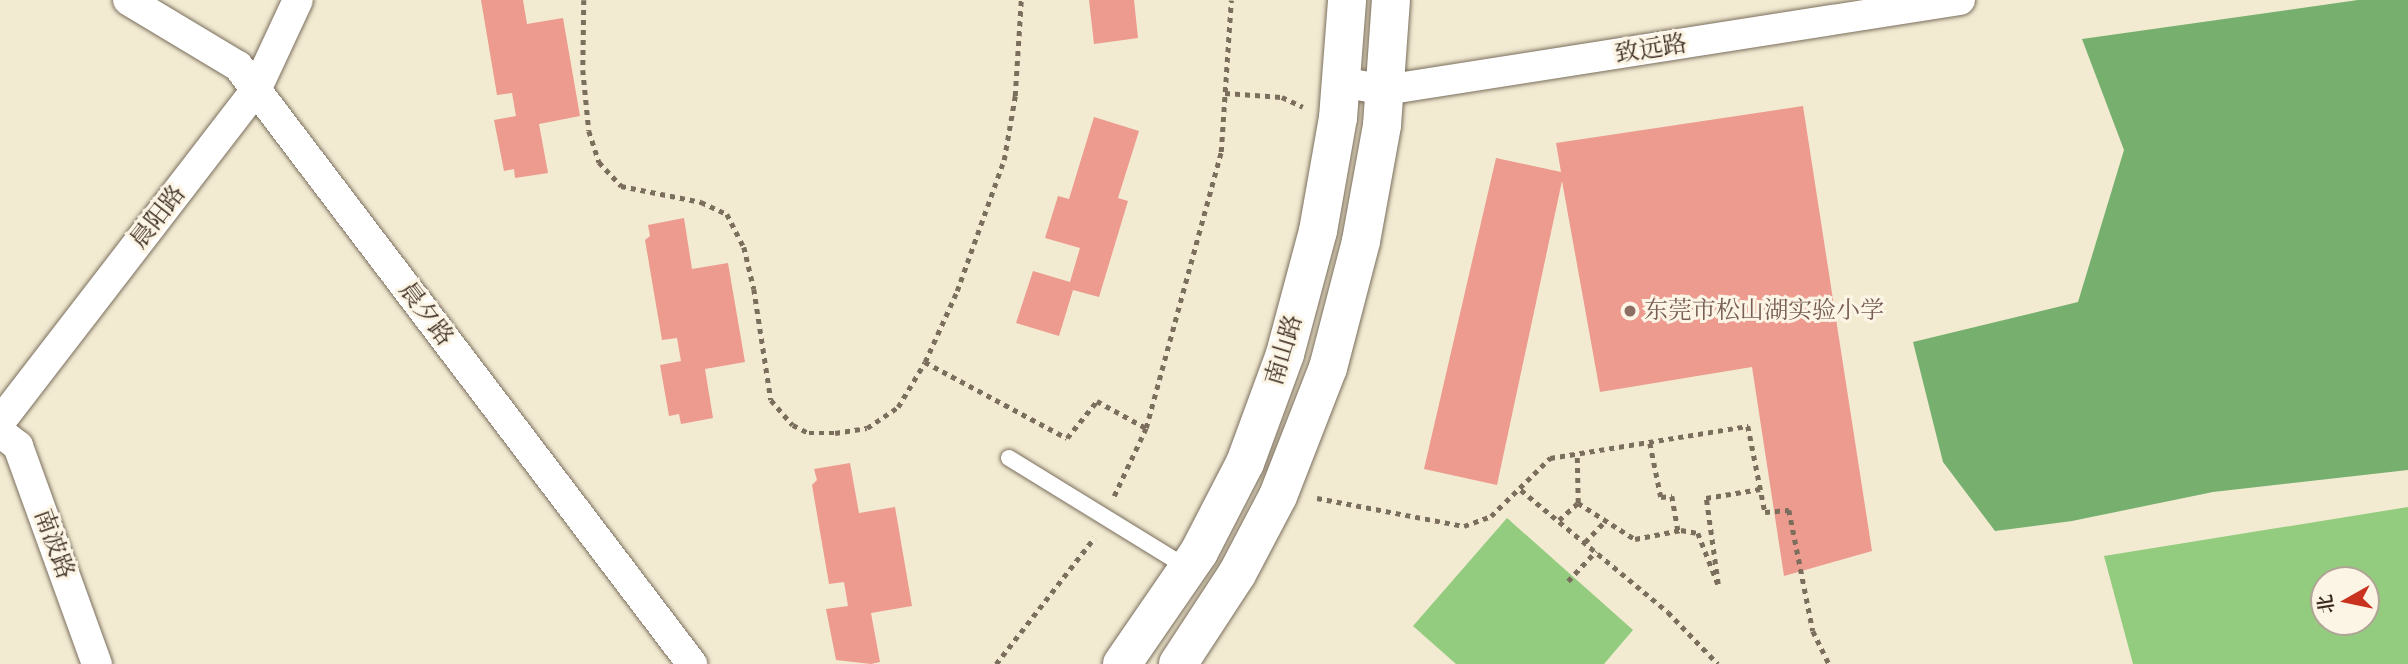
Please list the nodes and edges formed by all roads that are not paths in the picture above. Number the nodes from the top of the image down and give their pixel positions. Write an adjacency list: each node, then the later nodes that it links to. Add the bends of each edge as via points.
1 (128, 0): 7 (street, 晨夕路, via 239,66)
2 (298, 0): 7 (street, 晨阳路)
3 (1347, 0): 6 (main road, 南山路)
4 (1391, 0): 8 (main road, 南山路)
5 (1960, 0): 8 (street, 致远路)
6 (1341, 82): 8 (street, 致远路); 12 (main road, 南山路, via 1318,231 1286,355 1245,463)
7 (256, 90): 9 (street, 晨阳路); 14 (street, 晨夕路)
8 (1385, 90): 16 (main road, 南山路, via 1361,241 1328,368 1278,496 1237,575)
9 (0, 422)
10 (0, 432): 13 (street, 南波路, via 18,446)
11 (1009, 458): 12 (lane)
12 (1188, 568): 15 (main road, 南山路)
13 (97, 664)
14 (692, 664)
15 (1122, 664)
16 (1178, 664)

